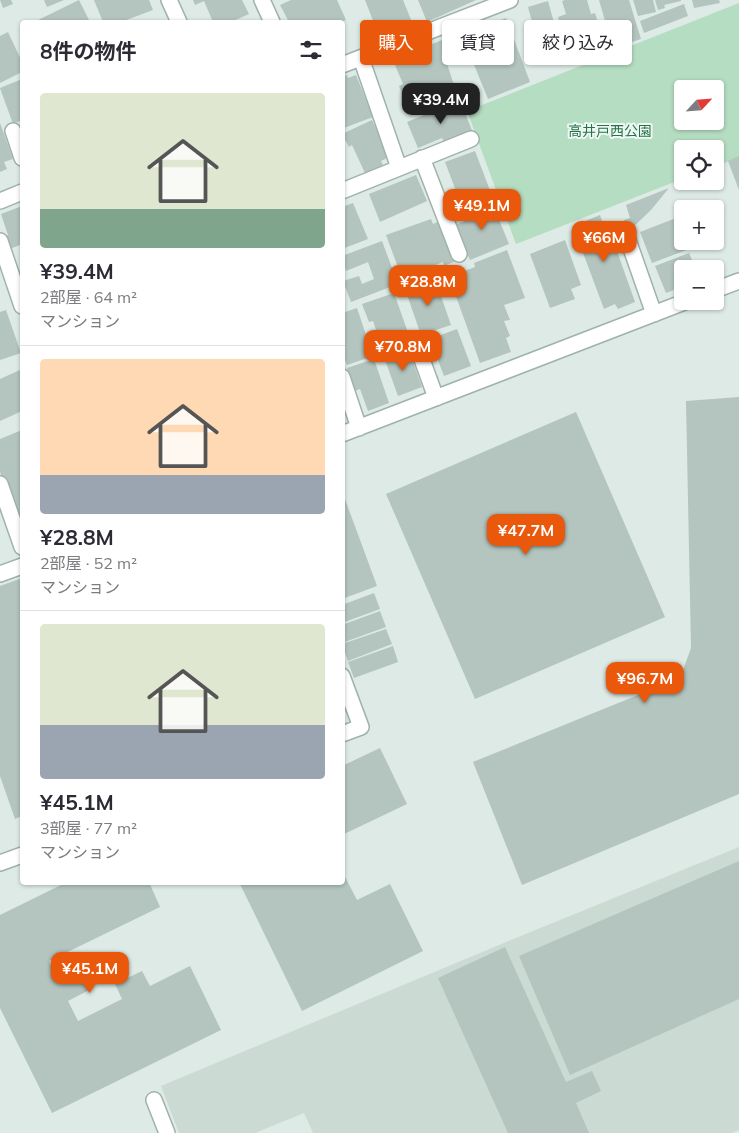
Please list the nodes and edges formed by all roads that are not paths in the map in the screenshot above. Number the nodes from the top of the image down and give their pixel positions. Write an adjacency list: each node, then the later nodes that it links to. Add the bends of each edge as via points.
1 (169, 0): 4 (street)
2 (262, 0): 5 (street)
3 (501, 2): 6 (street)
4 (178, 20)
5 (271, 20)
6 (432, 30)
7 (360, 58): 8 (street)
8 (345, 64)
9 (363, 65): 14 (street)
10 (12, 131): 12 (street)
11 (471, 138): 13 (street)
12 (20, 153)
13 (422, 158): 14 (street); 20 (street)
14 (399, 168): 15 (street)
15 (345, 190)
16 (20, 193): 17 (street)
17 (0, 201)
18 (627, 237): 25 (street)
19 (0, 241): 23 (street)
20 (459, 254)
21 (739, 281): 22 (street)
22 (724, 287)
23 (20, 300)
24 (674, 306): 25 (street)
25 (654, 314): 28 (street)
26 (416, 343): 28 (street)
27 (345, 386): 29 (street)
28 (436, 398): 29 (street)
29 (359, 428): 30 (street)
30 (345, 433)
31 (0, 484): 32 (street)
32 (20, 541)
33 (20, 567): 34 (street)
34 (0, 574)
35 (345, 684): 36 (street, via 360,727)
36 (345, 733)
37 (20, 856): 38 (street)
38 (0, 863)
39 (154, 1100): 40 (street)
40 (167, 1133)

